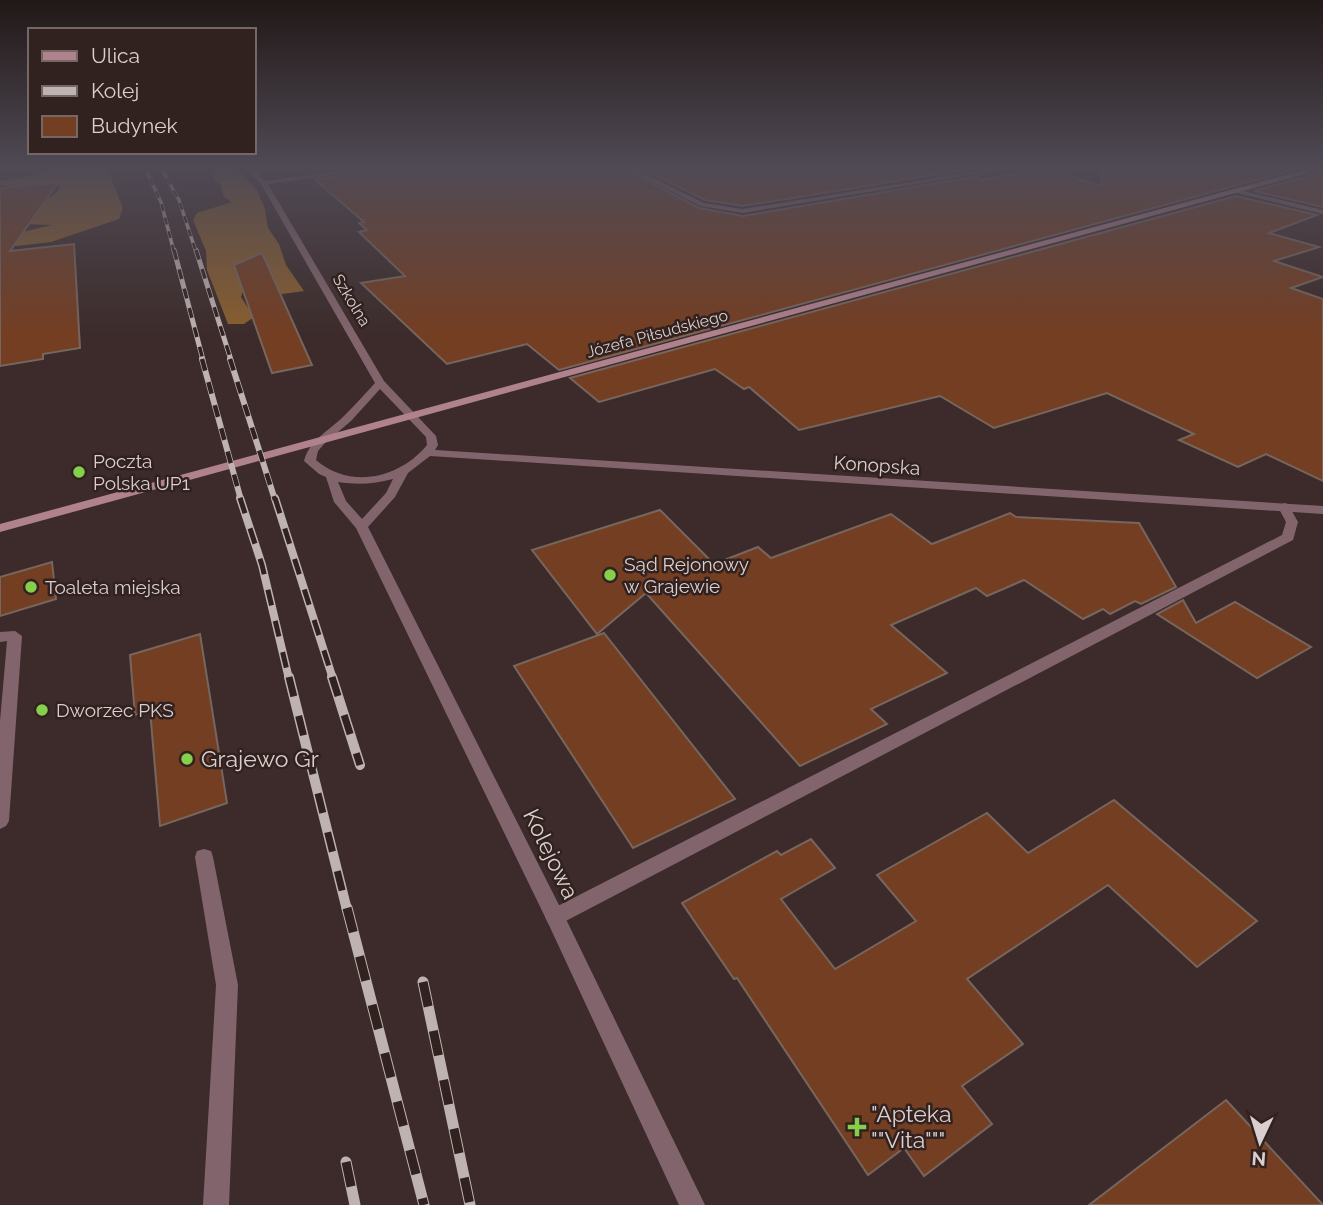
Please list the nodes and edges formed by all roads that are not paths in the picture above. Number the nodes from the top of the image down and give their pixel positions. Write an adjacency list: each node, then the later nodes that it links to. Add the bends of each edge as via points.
1 (287, 222): 3 (street, Szkolna)
2 (1120, 222): 4 (main road, Józefa Piłsudskiego)
3 (380, 383): 4 (street, Szkolna); 5 (street)
4 (409, 415): 5 (main road, Józefa Piłsudskiego); 6 (street, Szkolna, via 431,436 433,445)
5 (321, 441): 8 (street, Kolejowa, via 310,461); 12 (main road, Józefa Piłsudskiego)
6 (428, 453): 7 (street); 9 (street, Konopska)
7 (402, 473): 8 (street, via 370,480); 11 (street, via 391,494)
8 (331, 478): 11 (street, Kolejowa, via 340,502)
9 (1284, 507): 10 (street, Konopska); 16 (street, via 1292,522 1287,537)
10 (1323, 510)
11 (362, 527): 16 (street, Kolejowa)
12 (0, 528)
13 (0, 637): 14 (street, via 15,636)
14 (0, 821)
15 (204, 857): 17 (street, via 227,985)
16 (555, 917): 18 (street, Kolejowa)
17 (216, 1205)
18 (692, 1205)

